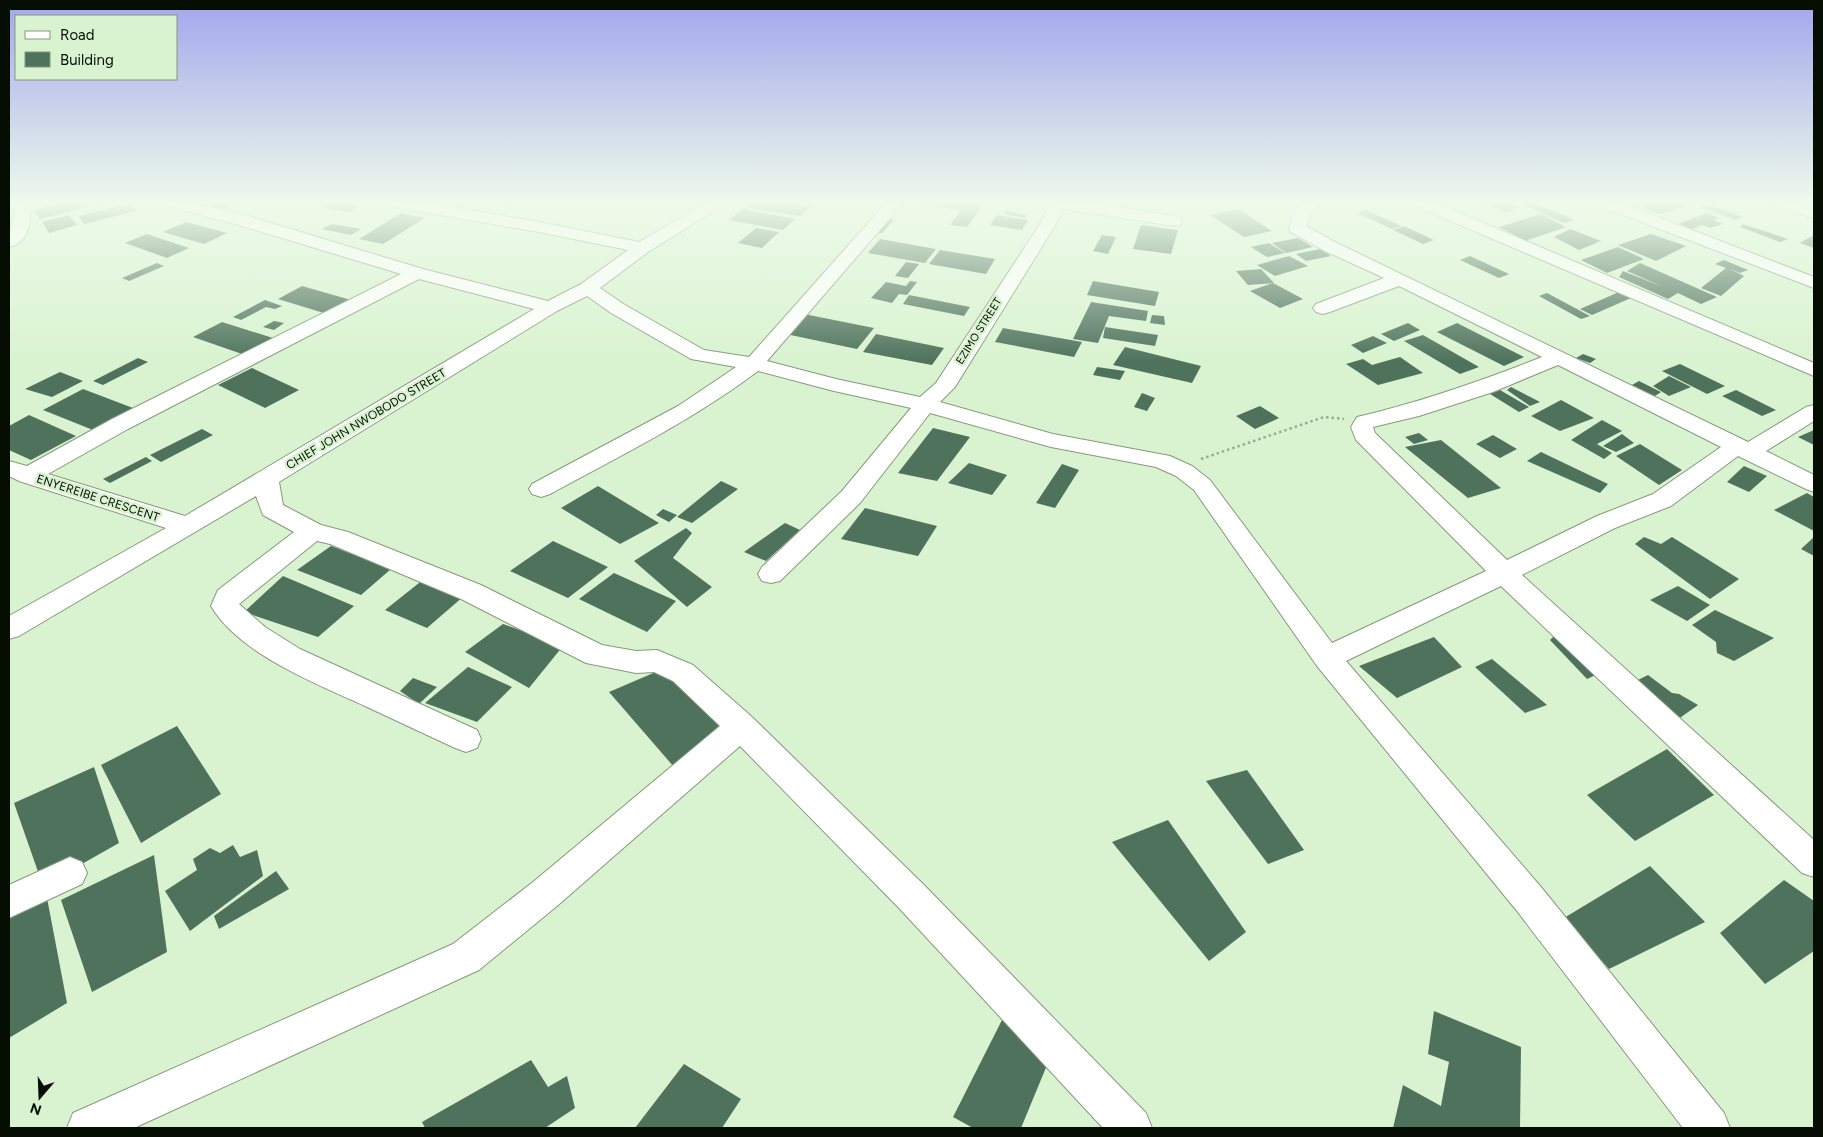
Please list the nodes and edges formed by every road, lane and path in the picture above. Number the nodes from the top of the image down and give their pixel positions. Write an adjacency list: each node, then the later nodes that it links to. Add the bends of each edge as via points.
1 (358, 255): 8 (street)
2 (632, 255): 11 (street, CHIEF JOHN NWOBODO STREET)
3 (850, 255): 15 (street)
4 (1028, 255): 17 (street, EZIMO STREET, via 944,387)
5 (1348, 255): 9 (street)
6 (1544, 255): 16 (street)
7 (1741, 255): 10 (street)
8 (417, 273): 12 (street); 22 (street, via 120,424)
9 (1399, 279): 13 (street); 14 (street)
10 (1814, 283)
11 (588, 288): 12 (street, CHIEF JOHN NWOBODO STREET); 15 (street, via 698,355)
12 (550, 307): 23 (street, CHIEF JOHN NWOBODO STREET)
13 (1324, 308)
14 (1558, 358): 19 (street, via 1485,387); 20 (street)
15 (754, 364): 17 (street); 25 (street, via 686,411)
16 (1814, 370)
17 (925, 405): 21 (street, via 1051,440 1162,461); 29 (street, EZIMO STREET, via 851,497)
18 (1814, 412): 20 (street)
19 (1364, 424): 21 (path, via 1339,417 1324,417 1205,456); 28 (street, via 1364,434)
20 (1743, 449): 24 (street); 28 (street, via 1662,500 1606,522)
21 (1180, 469): 31 (street, via 1202,485)
22 (18, 472): 26 (street, ENYEREIBE CRESCENT)
23 (267, 479): 26 (street, CHIEF JOHN NWOBODO STREET); 27 (street, via 272,509)
24 (1814, 484)
25 (541, 488)
26 (189, 526): 30 (street, CHIEF JOHN NWOBODO STREET)
27 (313, 531): 32 (street, via 339,538 471,592 596,655 668,665 683,673); 33 (street, via 228,597 225,606 266,642 324,674)
28 (1504, 573): 31 (street); 34 (street)
29 (771, 574)
30 (9, 629)
31 (1327, 658): 39 (street, via 1530,900)
32 (741, 726): 37 (street, via 545,894 466,957); 38 (street, via 987,973)
33 (466, 739)
34 (1814, 862)
35 (70, 873): 36 (street)
36 (9, 902)
37 (88, 1128)
38 (1131, 1128)
39 (1710, 1128)

